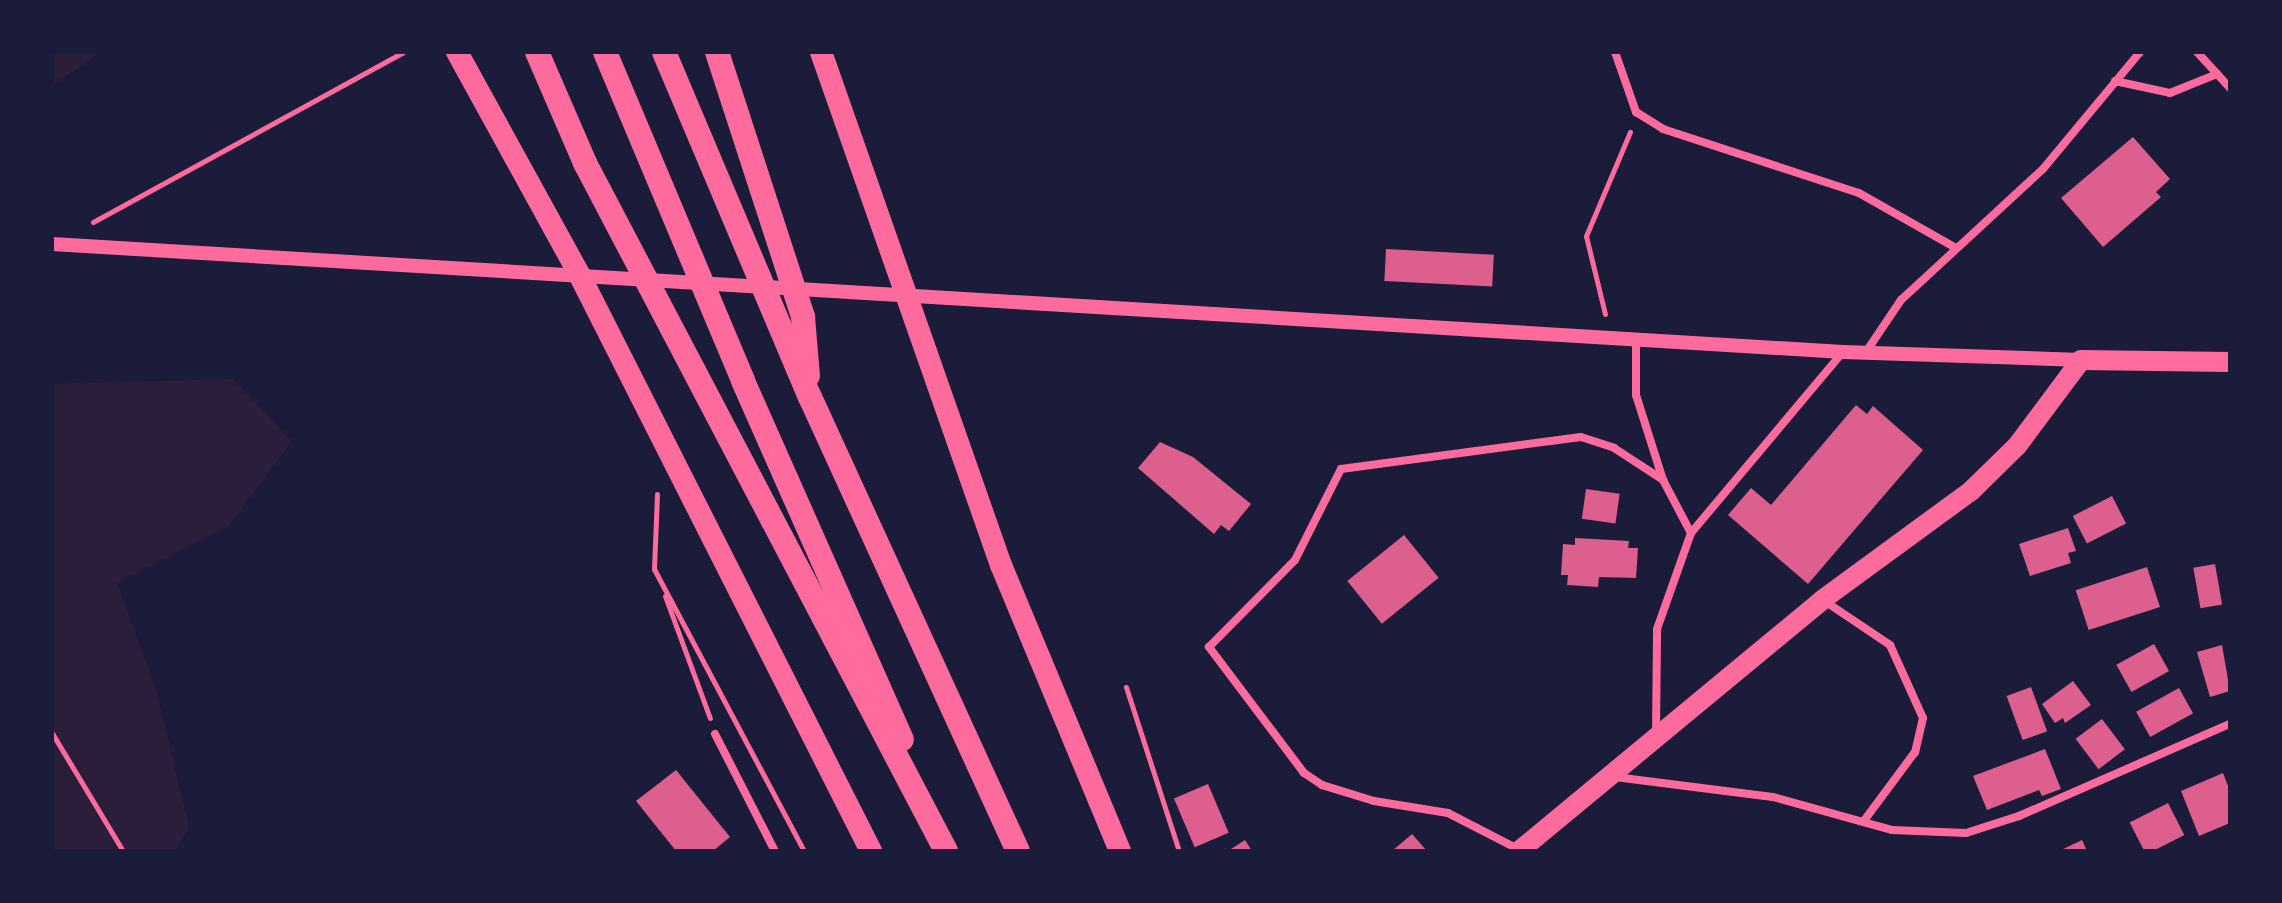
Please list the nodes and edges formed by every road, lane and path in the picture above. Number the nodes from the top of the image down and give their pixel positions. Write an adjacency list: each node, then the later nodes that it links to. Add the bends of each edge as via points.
1 (404, 52): 15 (path)
2 (457, 52): 18 (highway)
3 (537, 52): 43 (highway, via 585,163)
4 (605, 52): 44 (highway, via 749,396)
5 (664, 52): 26 (highway)
6 (717, 52): 26 (highway, via 803,317)
7 (821, 52): 19 (highway)
8 (1615, 52): 14 (street)
9 (2140, 52): 12 (street)
10 (2197, 52): 11 (street)
11 (2217, 74): 12 (street, via 2170,93); 13 (street)
12 (2115, 81): 17 (street, via 2043,169)
13 (2230, 88)
14 (1636, 112): 17 (street, via 1663,129 1859,193); 20 (path, via 1624,156 1586,236)
15 (79, 229)
16 (52, 244): 18 (street)
17 (1956, 248): 23 (street, via 1901,300)
18 (579, 274): 19 (street); 27 (highway)
19 (902, 295): 20 (street); 46 (highway, via 1001,565)
20 (1613, 337): 21 (street)
21 (1636, 339): 22 (street); 28 (street, via 1636,395)
22 (1843, 352): 23 (street); 29 (street)
23 (1866, 352): 24 (street)
24 (2081, 360): 25 (main road); 31 (main road, via 2017,446 1971,491)
25 (2230, 362)
26 (810, 397): 45 (highway)
27 (660, 433): 30 (path, via 654,569); 42 (highway)
28 (1663, 480): 29 (street); 48 (street, via 1614,448 1581,437 1341,469 1295,560 1209,647 1285,750 1313,779 1374,801 1448,813)
29 (1691, 533): 36 (street, via 1657,629)
30 (659, 579): 35 (path); 41 (path)
31 (1822, 600): 36 (main road); 38 (street, via 1890,645 1923,718 1915,752)
32 (1126, 687): 47 (path)
33 (2230, 725): 38 (street, via 2019,816 1966,833 1892,830)
34 (52, 733): 39 (path)
35 (715, 734): 40 (street)
36 (1656, 737): 37 (main road)
37 (1611, 776): 38 (street, via 1773,797); 48 (main road)
38 (1863, 822)
39 (123, 851)
40 (775, 851)
41 (804, 851)
42 (871, 851)
43 (946, 851)
44 (952, 851)
45 (1018, 851)
46 (1120, 851)
47 (1179, 851)
48 (1520, 851)

